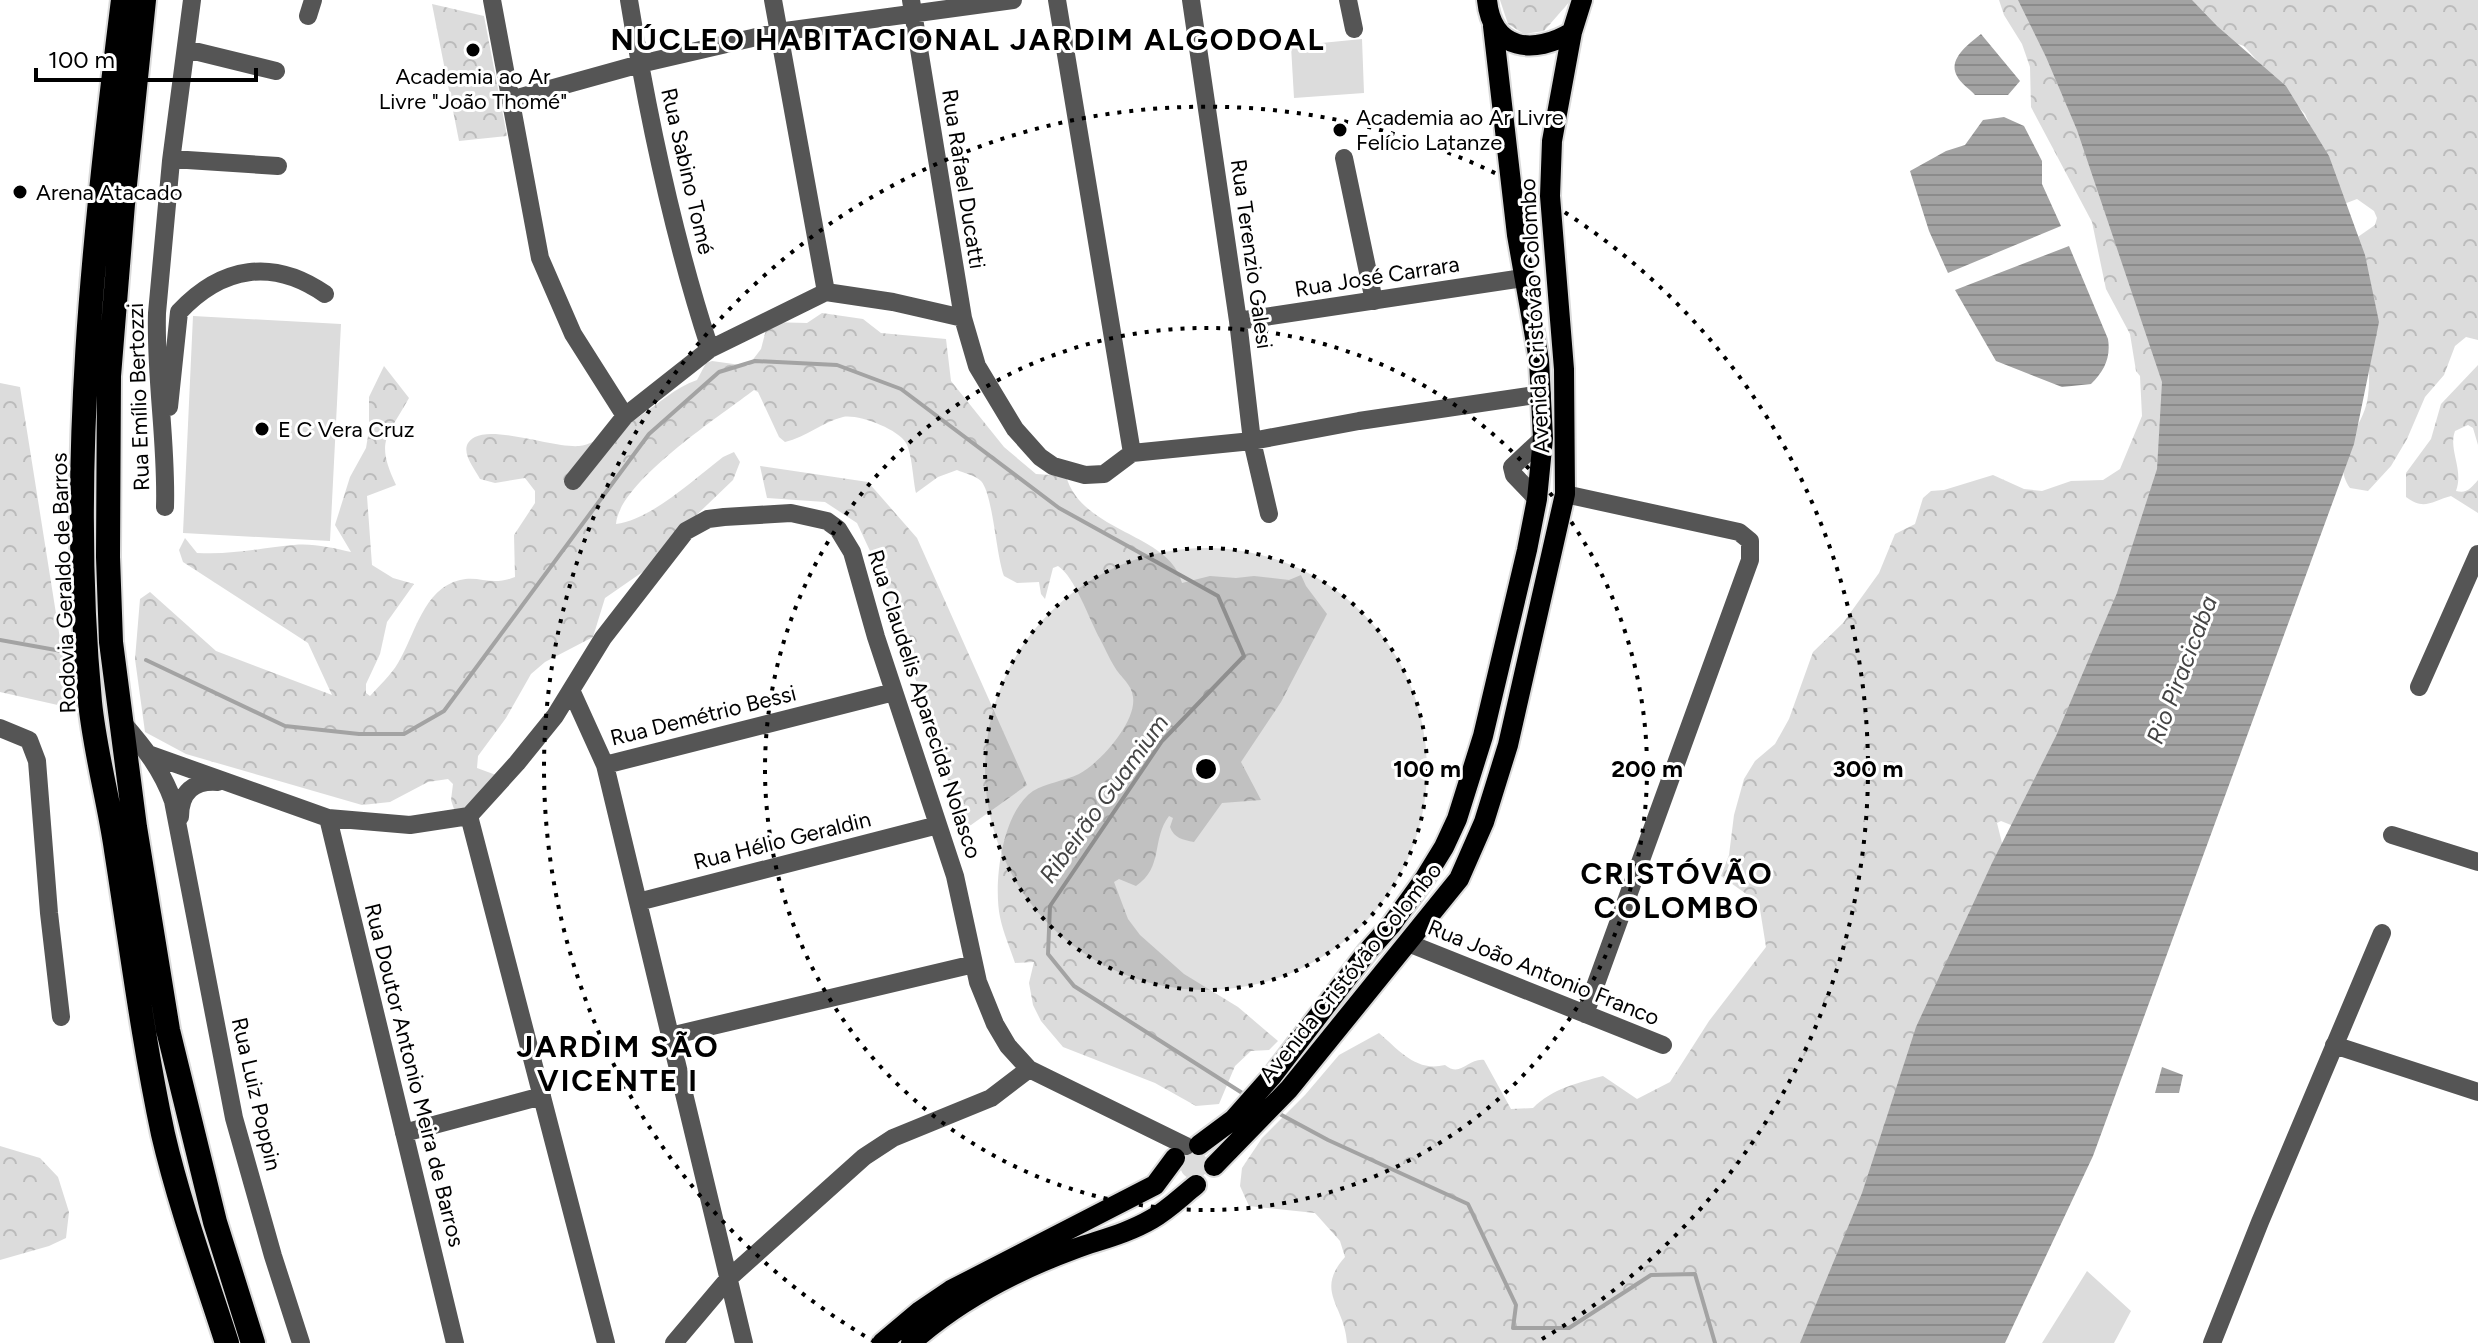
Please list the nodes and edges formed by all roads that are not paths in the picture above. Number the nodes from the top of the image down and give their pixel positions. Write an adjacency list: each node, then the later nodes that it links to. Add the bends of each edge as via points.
1 (123, 0): 78 (highway, Rodovia Geraldo de Barros, via 84,379 83,560 90,704 164,1136)
2 (144, 0): 47 (highway, Rodovia Geraldo de Barros, via 109,376 111,642)
3 (192, 0): 18 (street, Rua Emílio Bertozzi)
4 (492, 0): 21 (street)
5 (629, 0): 19 (street, Rua Sabino Tomé)
6 (773, 0): 16 (street)
7 (1013, 0): 13 (street)
8 (1057, 0): 37 (street)
9 (1191, 0): 30 (street, Rua Terenzio Galesi)
10 (1348, 0): 15 (street)
11 (1487, 0): 14 (main road, Avenida Cristóvão Colombo)
12 (1582, 0): 17 (main road, Avenida Cristóvão Colombo)
13 (912, 8): 16 (street); 29 (street, Rua Rafael Ducatti)
14 (1493, 26): 17 (main road, via 1505,39 1528,46); 25 (main road, Avenida Cristóvão Colombo)
15 (1354, 29)
16 (778, 32): 19 (street); 26 (street)
17 (1572, 32): 39 (main road, Avenida Cristóvão Colombo, via 1552,141 1550,196 1564,369)
18 (186, 49): 20 (street); 23 (street, Rua Emílio Bertozzi)
19 (640, 64): 21 (street); 31 (street, Rua Sabino Tomé, via 689,283)
20 (276, 71)
21 (510, 100): 33 (street, via 540,258 573,334)
22 (1344, 158): 28 (street)
23 (172, 159): 24 (street); 35 (street, Rua Emílio Bertozzi, via 157,313)
24 (278, 166)
25 (1523, 278): 28 (street, Rua José Carrara); 32 (main road, Avenida Cristóvão Colombo)
26 (826, 292): 29 (street); 31 (street)
27 (325, 294): 35 (street, via 305,280 259,272 230,275 192,297 179,312)
28 (1374, 301): 30 (street, Rua José Carrara)
29 (963, 318): 37 (street, Rua Rafael Ducatti, via 977,366 1015,429 1040,457 1085,475 1104,474)
30 (1238, 321): 36 (street, Rua Terenzio Galesi)
31 (710, 349): 33 (street)
32 (1542, 394): 34 (main road, Avenida Cristóvão Colombo); 36 (street)
33 (625, 416): 38 (street)
34 (1543, 438): 40 (main road, Avenida Cristóvão Colombo); 40 (street, via 1512,467)
35 (164, 441): 41 (street, Rua Emílio Bertozzi)
36 (1252, 441): 37 (street); 42 (street, Rua Terenzio Galesi)
37 (1132, 453)
38 (573, 481)
39 (1565, 494): 60 (main road, Avenida Cristóvão Colombo, via 1508,745 1484,822 1459,879); 62 (street, via 1739,532 1750,541 1750,560)
40 (1537, 499): 70 (main road, Avenida Cristóvão Colombo, via 1483,736 1451,833 1425,878 1273,1075)
41 (165, 507)
42 (1269, 514)
43 (2478, 554): 44 (street)
44 (2419, 687)
45 (571, 690): 46 (street, Rua Claudelis Aparecida Nolasco, via 603,638 692,527 708,519 791,513 827,521 845,537); 50 (street, Rua Demétrio Bessi); 52 (street, Rua Claudelis Aparecida Nolasco, via 546,728)
46 (894, 692): 50 (street, Rua Demétrio Bessi); 54 (street, Rua Claudelis Aparecida Nolasco)
47 (122, 722): 49 (street); 75 (highway, Rodovia Geraldo de Barros, via 168,1030)
48 (0, 728): 63 (street, via 29,740 37,761)
49 (151, 755): 51 (street); 56 (street, Rua Luiz Poppin, via 173,801)
50 (605, 765): 58 (street)
51 (231, 783): 53 (street); 56 (street, Rua Luiz Poppin, via 205,781 184,795)
52 (469, 816): 53 (street, via 410,825); 69 (street)
53 (328, 818): 71 (street, Rua Doutor Antonio Meira de Barros)
54 (938, 825): 58 (street, Rua Hélio Geraldin); 61 (street, Rua Claudelis Aparecida Nolasco, via 963,905)
55 (2392, 835): 57 (street)
56 (183, 852): 81 (street, Rua Luiz Poppin, via 234,1118)
57 (2478, 862)
58 (638, 902): 64 (street)
59 (2382, 933): 66 (street)
60 (1408, 943): 62 (street, Rua João Antonio Franco); 70 (main road, Avenida Cristóvão Colombo, via 1289,1089)
61 (974, 964): 64 (street); 67 (street, Rua Claudelis Aparecida Nolasco, via 995,1024)
62 (1585, 1014): 65 (street, Rua João Antonio Franco)
63 (61, 1017)
64 (670, 1036): 76 (street)
65 (1663, 1045)
66 (2334, 1045): 68 (street); 77 (street)
67 (1029, 1069): 72 (street, Rua Claudelis Aparecida Nolasco); 76 (street, via 991,1098 893,1138 864,1157)
68 (2478, 1092)
69 (542, 1096): 71 (street); 83 (street)
70 (1240, 1128): 72 (main road, Avenida Cristóvão Colombo); 73 (main road, Avenida Cristóvão Colombo)
71 (404, 1133): 82 (street, Rua Doutor Antonio Meira de Barros)
72 (1187, 1150): 73 (main road, via 1210,1153); 74 (main road, via 1174,1168 1178,1177); 86 (main road, Avenida Cristóvão Colombo, via 1155,1185 963,1282)
73 (1214, 1166): 74 (main road)
74 (1196, 1185): 87 (main road, via 1155,1218 1119,1236 977,1293)
75 (227, 1258): 79 (highway, Rodovia Geraldo de Barros); 80 (highway)
76 (729, 1278): 84 (street); 85 (street)
77 (2215, 1341)
78 (227, 1343)
79 (253, 1343)
80 (263, 1343)
81 (301, 1343)
82 (455, 1343)
83 (606, 1343)
84 (674, 1343)
85 (744, 1343)
86 (882, 1343)
87 (911, 1343)

